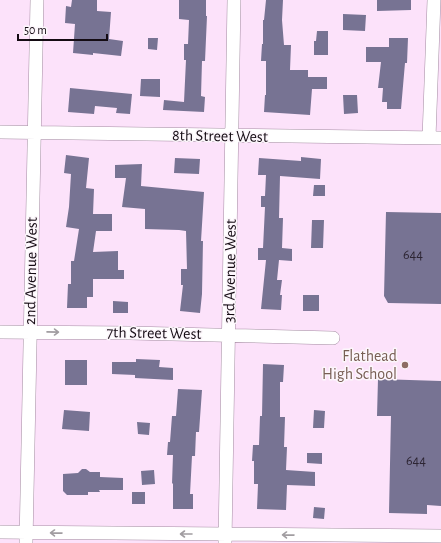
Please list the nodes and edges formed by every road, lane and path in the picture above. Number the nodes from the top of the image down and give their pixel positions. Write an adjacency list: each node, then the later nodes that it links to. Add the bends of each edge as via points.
1 (36, 0): 5 (street, 2nd Avenue West)
2 (234, 0): 6 (street, 3rd Avenue West)
3 (434, 0): 7 (street)
4 (0, 132): 5 (street, 8th Street West)
5 (34, 132): 6 (street, 8th Street West); 8 (street, 2nd Avenue West)
6 (232, 136): 7 (street, 8th Street West); 10 (street, 3rd Avenue West)
7 (435, 138)
8 (30, 331): 9 (street, 7th Street West); 10 (street, 7th Street West, one-way to 10); 14 (street, 2nd Avenue West)
9 (0, 332)
10 (228, 335): 11 (street, 7th Street West); 15 (street, 3rd Avenue West)
11 (333, 338)
12 (0, 532): 14 (street)
13 (441, 536): 16 (street)
14 (26, 538): 15 (street, one-way to 14)
15 (225, 538): 16 (street, one-way to 15, via 327,536)
16 (426, 540)

